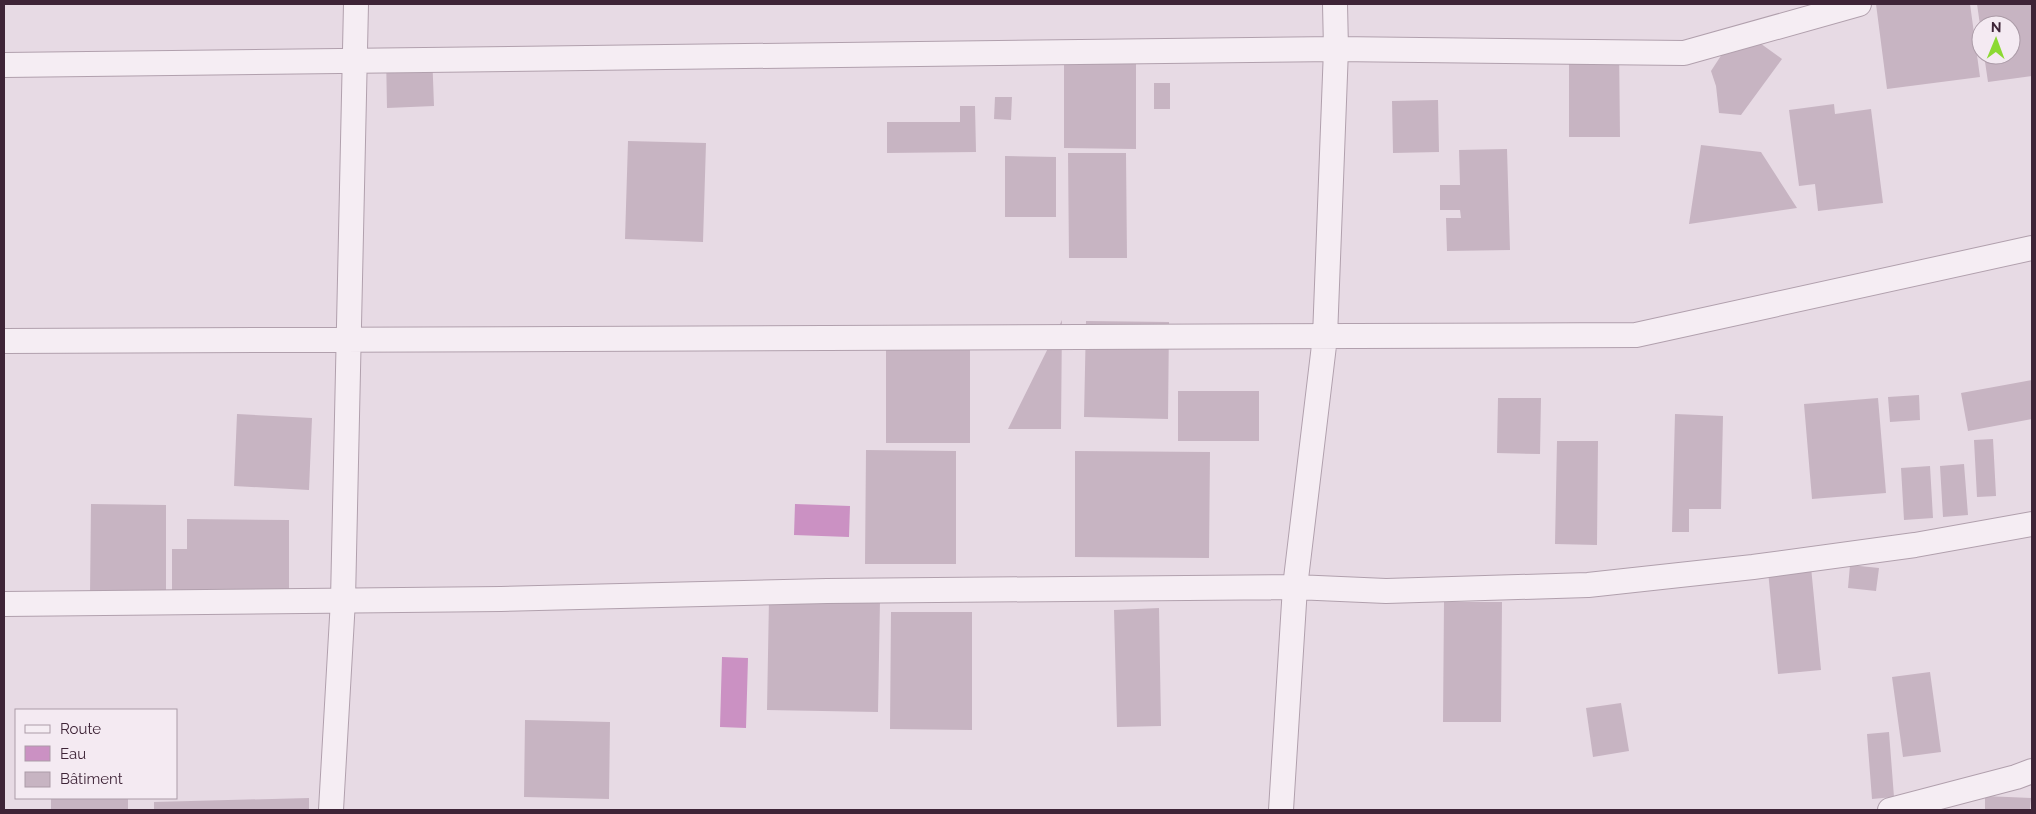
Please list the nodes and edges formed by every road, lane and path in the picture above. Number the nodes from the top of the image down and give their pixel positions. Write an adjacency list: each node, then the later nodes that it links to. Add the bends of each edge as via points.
1 (356, 4): 5 (street)
2 (1335, 4): 4 (street)
3 (1859, 4): 4 (street, via 1684,53)
4 (1336, 49): 5 (street); 8 (street)
5 (354, 61): 6 (street); 9 (street)
6 (4, 65)
7 (2032, 248): 8 (street, via 1636,335)
8 (1325, 336): 9 (street); 12 (street)
9 (348, 339): 10 (street); 13 (street)
10 (4, 341)
11 (2032, 524): 12 (street, via 1915,545 1772,565 1588,585 1386,591)
12 (1295, 587): 13 (street); 17 (street)
13 (343, 600): 14 (street); 16 (street)
14 (4, 604)
15 (2032, 771): 18 (street)
16 (331, 810)
17 (1281, 810)
18 (1890, 810)

